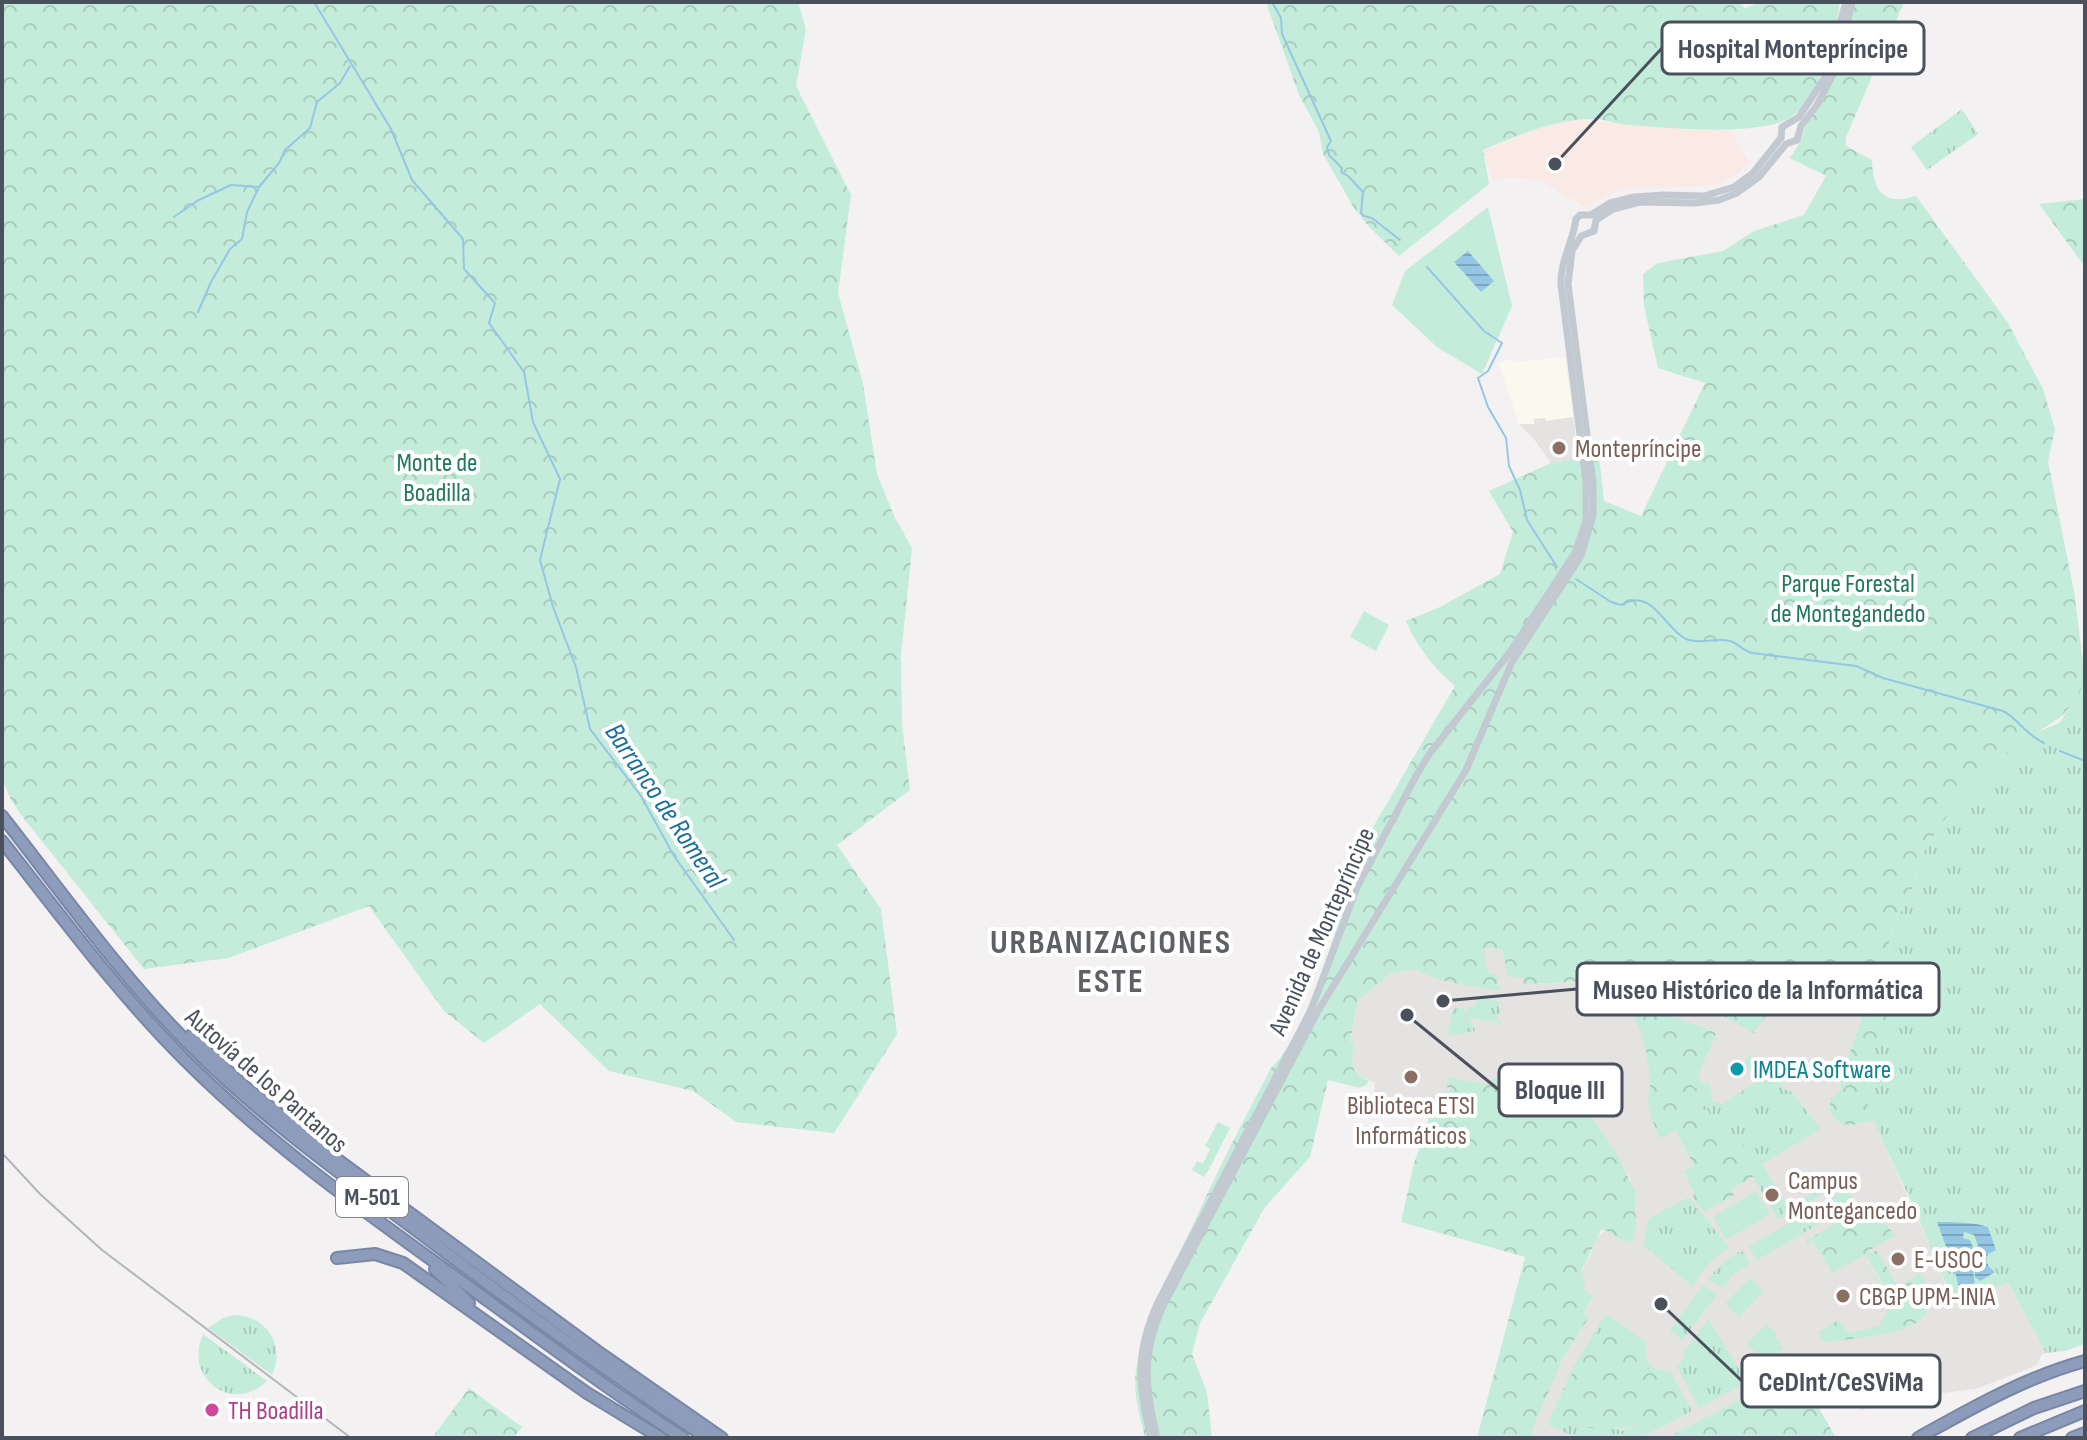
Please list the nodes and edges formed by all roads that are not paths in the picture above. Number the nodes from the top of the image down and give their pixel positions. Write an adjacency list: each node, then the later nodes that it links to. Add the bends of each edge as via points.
1 (1846, 2): 3 (street, via 1824,79)
2 (1852, 2): 4 (street, via 1837,67)
3 (1792, 123): 4 (street); 5 (street, via 1782,127)
4 (1800, 131): 5 (street, via 1797,140)
5 (1785, 140): 6 (street, Avenida de Montepríncipe, via 1734,187 1704,196 1634,197 1610,203)
6 (1593, 217): 7 (street, Avenida de Montepríncipe, via 1593,232); 7 (street, Avenida de Montepríncipe, via 1578,216)
7 (1579, 232): 24 (street, Avenida de Montepríncipe, via 1566,249 1561,275 1586,482 1581,539 1510,652 1416,776 1357,887 1311,1010 1158,1302 1140,1363 1141,1398); 25 (street, Avenida de Montepríncipe, via 1567,277 1593,483 1588,538 1571,575 1509,669 1466,770 1318,1011 1163,1306 1146,1364)
8 (2, 816): 10 (highway, Autovía de los Pantanos / M-501)
9 (2, 841): 11 (highway, Autovía de los Pantanos / M-501, via 110,979 186,1061 262,1130)
10 (144, 995): 17 (highway, via 275,1112); 21 (highway, Autovía de los Pantanos / M-501, via 194,1050 310,1151 618,1379)
11 (410, 1244): 13 (highway); 20 (highway, Autovía de los Pantanos / M-501)
12 (337, 1258): 13 (highway, via 375,1254 403,1263)
13 (516, 1343): 19 (highway)
14 (2085, 1361): 26 (highway, via 2055,1369)
15 (2085, 1391): 27 (highway)
16 (2085, 1411): 28 (highway)
17 (689, 1414): 22 (highway); 23 (highway)
18 (2085, 1433): 29 (highway)
19 (661, 1438)
20 (683, 1438)
21 (707, 1438)
22 (722, 1438)
23 (729, 1438)
24 (1151, 1438)
25 (1157, 1438)
26 (1918, 1438)
27 (1972, 1438)
28 (2020, 1438)
29 (2072, 1438)

